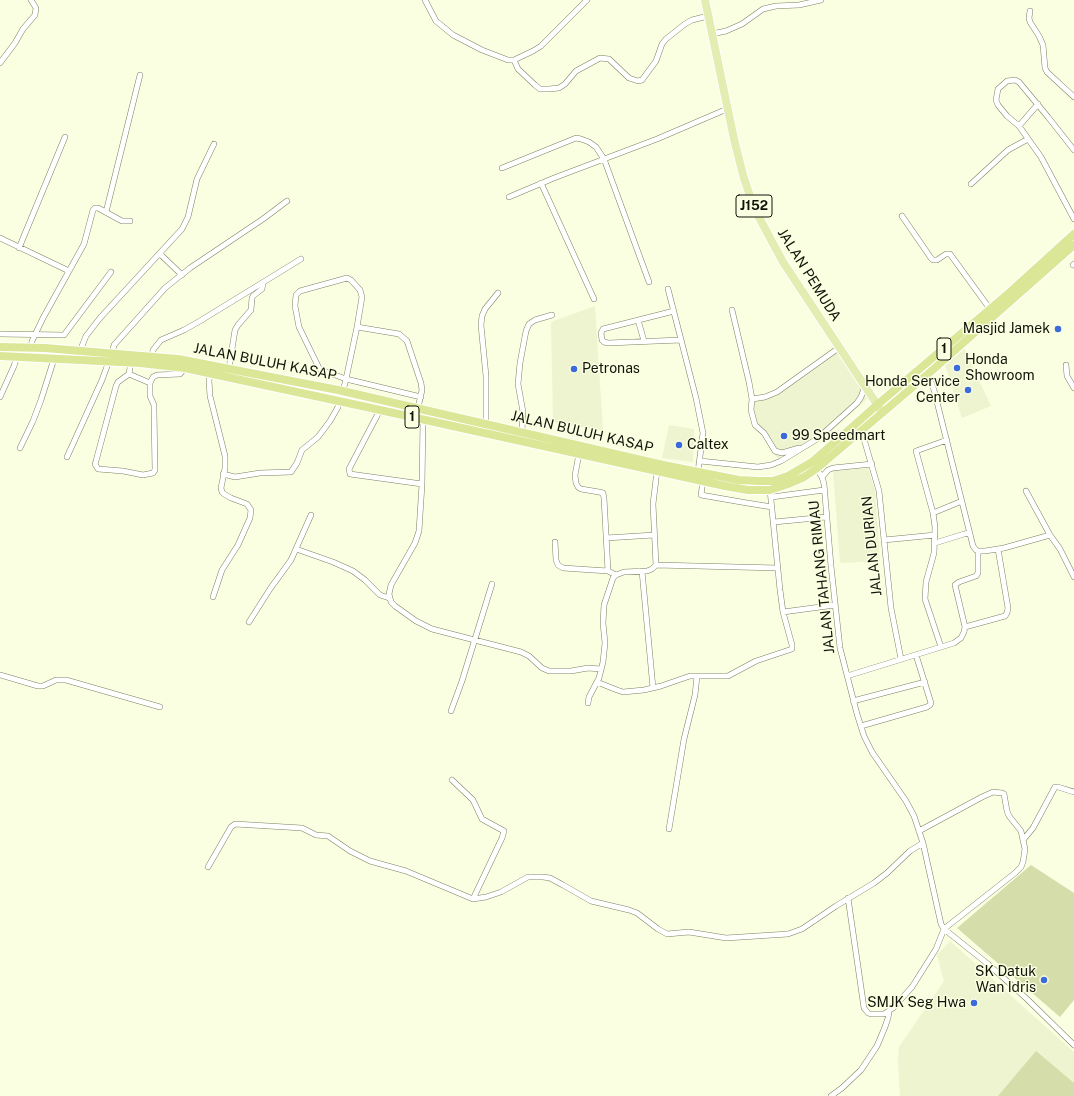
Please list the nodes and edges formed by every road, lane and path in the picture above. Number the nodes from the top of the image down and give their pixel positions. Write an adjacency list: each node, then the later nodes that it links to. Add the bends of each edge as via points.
1 (31, 0): 10 (street, via 36,8 35,15)
2 (425, 0): 9 (street, via 436,21 453,35 482,50)
3 (587, 0): 9 (street, via 540,46)
4 (705, 0): 7 (main road, JALAN PEMUDA / J152)
5 (822, 0): 8 (street, via 763,9 734,28)
6 (1030, 11): 12 (street, via 1030,22 1039,36 1047,72)
7 (708, 16): 8 (main road, JALAN PEMUDA / J152); 9 (street, via 685,24 666,39 656,61 642,80 638,81 629,78 609,59 600,58 576,71 559,88 540,88 518,69)
8 (712, 34): 14 (main road, JALAN PEMUDA / J152)
9 (514, 60)
10 (0, 63)
11 (140, 75): 26 (street)
12 (1074, 97)
13 (1038, 104): 15 (street); 15 (street, via 1015,80 1007,81 998,89 998,105); 19 (street)
14 (728, 109): 20 (street); 55 (main road, JALAN PEMUDA / J152, via 739,159 754,208 783,262)
15 (1019, 126): 17 (street)
16 (65, 137): 33 (street)
17 (1028, 139): 23 (street, via 1008,150); 28 (street, via 1050,172)
18 (214, 144): 34 (street, via 197,179 188,217)
19 (1074, 150)
20 (604, 158): 21 (street, via 589,142 576,138); 22 (street); 39 (street)
21 (502, 168)
22 (541, 183): 24 (street); 43 (street)
23 (971, 184)
24 (508, 197)
25 (287, 201): 38 (street)
26 (106, 212): 29 (street, via 122,221); 36 (street, via 98,208 93,210 86,239)
27 (902, 216): 44 (street, via 933,260 950,254)
28 (1074, 218)
29 (130, 221)
30 (1074, 234): 44 (highway, JALAN BULUH KASAP / 1)
31 (0, 238): 33 (street)
32 (1074, 244): 69 (highway, JALAN BULUH KASAP / 1)
33 (19, 248): 36 (street)
34 (160, 254): 38 (street); 57 (street, via 100,318 86,336)
35 (301, 259): 40 (street)
36 (69, 271): 51 (street)
37 (111, 272): 51 (street, via 64,335)
38 (182, 274): 61 (street, via 129,326 114,345)
39 (649, 282)
40 (263, 283): 60 (street, via 188,328 161,340 153,350); 66 (street, via 262,289 252,298 251,310 235,330)
41 (668, 289): 46 (street)
42 (498, 293): 86 (street, via 485,309 481,325 486,376)
43 (594, 299)
44 (990, 309): 81 (highway, JALAN BULUH KASAP / 1)
45 (732, 310): 78 (street)
46 (674, 311): 48 (street); 52 (street)
47 (552, 315): 87 (street, via 535,320 529,324 526,331 518,384 523,412)
48 (638, 320): 53 (street); 53 (street, via 604,329 601,333 602,340 608,343)
49 (357, 327): 70 (street); 70 (street, via 362,294 349,279 297,293 297,321 319,368); 77 (street, via 399,334 403,337 409,346 421,383)
50 (0, 334): 51 (street)
51 (35, 335): 56 (street)
52 (681, 340): 53 (street); 94 (street, via 703,433)
53 (644, 341)
54 (0, 347): 56 (highway, JALAN BULUH KASAP / 1)
55 (840, 347): 72 (main road, JALAN PEMUDA / J152); 78 (street, via 777,392)
56 (31, 348): 57 (highway, JALAN BULUH KASAP / 1)
57 (80, 351): 61 (highway, JALAN BULUH KASAP / 1)
58 (0, 356): 59 (highway, JALAN BULUH KASAP / 1)
59 (17, 356): 62 (highway, JALAN BULUH KASAP / 1); 76 (street)
60 (152, 356): 61 (highway, JALAN BULUH KASAP / 1); 66 (highway, JALAN BULUH KASAP / 1)
61 (110, 357): 62 (highway, JALAN BULUH KASAP / 1); 63 (highway, JALAN BULUH KASAP / 1); 93 (street)
62 (54, 359): 91 (street, via 39,407)
63 (131, 362): 65 (highway, JALAN BULUH KASAP / 1); 68 (street)
64 (1066, 365): 73 (street, via 1067,376)
65 (185, 368): 67 (highway, JALAN BULUH KASAP / 1); 71 (street, via 180,374 157,375)
66 (229, 368): 74 (highway, JALAN BULUH KASAP / 1)
67 (210, 373): 79 (highway, JALAN BULUH KASAP / 1); 99 (street, via 210,396 225,456)
68 (129, 374): 71 (street); 71 (street, via 116,386 96,461 98,468 147,476 155,470 154,405 150,396)
69 (928, 374): 84 (highway, JALAN BULUH KASAP / 1); 89 (street)
70 (346, 379): 74 (street); 77 (street)
71 (150, 383)
72 (865, 386): 81 (main road, JALAN PEMUDA / J152); 90 (street, via 857,403 817,439)
73 (1074, 388)
74 (339, 390): 75 (highway, JALAN BULUH KASAP / 1); 79 (highway)
75 (358, 394): 80 (highway, via 353,398); 82 (highway, JALAN BULUH KASAP / 1)
76 (0, 397)
77 (421, 397): 82 (street)
78 (752, 399): 90 (street, via 751,410 755,425 764,433 774,451 782,453)
79 (336, 400): 80 (highway, JALAN BULUH KASAP / 1); 99 (street, via 338,407 330,421 302,450 291,472 235,477)
80 (356, 404): 83 (highway, JALAN BULUH KASAP / 1)
81 (877, 404): 84 (main road, JALAN PEMUDA / J152); 96 (highway, JALAN BULUH KASAP / 1)
82 (418, 408): 86 (highway, JALAN BULUH KASAP / 1)
83 (380, 410): 85 (highway, JALAN BULUH KASAP / 1); 102 (street, via 349,469 350,474)
84 (882, 412): 88 (highway, JALAN BULUH KASAP / 1)
85 (423, 420): 92 (highway, JALAN BULUH KASAP / 1); 102 (street)
86 (486, 423): 87 (highway, JALAN BULUH KASAP / 1)
87 (522, 432): 98 (highway, JALAN BULUH KASAP / 1)
88 (860, 432): 95 (street, JALAN DURIAN); 96 (highway, JALAN BULUH KASAP / 1)
89 (947, 440): 106 (street); 108 (street, via 916,451)
90 (804, 447): 94 (street, via 781,462 758,467)
91 (20, 448)
92 (579, 454): 97 (highway, JALAN BULUH KASAP / 1); 116 (street, via 576,483 581,489 602,494)
93 (67, 457)
94 (700, 461): 98 (street)
95 (872, 464): 100 (street, via 833,468); 117 (street, JALAN DURIAN, via 880,494)
96 (814, 465): 98 (highway, JALAN BULUH KASAP / 1, via 773,481 758,482); 100 (street, JALAN TAHANG RIMAU); 105 (highway, JALAN BULUH KASAP / 1, via 804,477)
97 (657, 471): 101 (highway, JALAN BULUH KASAP / 1); 114 (street, via 653,504)
98 (698, 472)
99 (223, 474): 130 (street, via 221,488 224,494 247,504 251,514 238,544 222,570)
100 (822, 477): 103 (street, JALAN TAHANG RIMAU)
101 (703, 481): 105 (highway, JALAN BULUH KASAP / 1); 107 (street, via 701,494)
102 (422, 484): 131 (street, via 417,537 391,585)
103 (824, 490): 105 (street); 110 (street, JALAN TAHANG RIMAU)
104 (1026, 491): 115 (street)
105 (771, 493): 107 (street)
106 (962, 501): 108 (street); 112 (street)
107 (772, 507): 111 (street)
108 (933, 513): 113 (street)
109 (311, 515): 120 (street)
110 (826, 517): 111 (street); 132 (street, JALAN TAHANG RIMAU)
111 (774, 522): 124 (street)
112 (970, 533): 119 (street); 122 (street)
113 (935, 534): 117 (street); 119 (street)
114 (654, 535): 116 (street); 123 (street)
115 (1050, 535): 121 (street); 128 (street)
116 (606, 538): 125 (street)
117 (884, 540): 139 (street, JALAN DURIAN, via 891,608)
118 (554, 542): 125 (street, via 556,560 563,568)
119 (935, 543): 137 (street, via 925,595)
120 (296, 549): 131 (street, via 353,571 380,595); 134 (street)
121 (998, 549): 122 (street); 135 (street, via 1007,613)
122 (978, 551): 135 (street, via 978,573 955,586)
123 (656, 565): 124 (street); 126 (street, via 652,569)
124 (778, 568): 133 (street)
125 (608, 571): 127 (street)
126 (642, 571): 127 (street); 146 (street)
127 (616, 575): 140 (street, via 604,605 604,653)
128 (1074, 577)
129 (492, 584): 136 (street)
130 (213, 596)
131 (390, 598): 136 (street, via 395,606 423,625 441,633)
132 (835, 605): 133 (street); 143 (street, JALAN TAHANG RIMAU, via 840,648)
133 (784, 612): 142 (street, via 792,645 790,651 763,658 728,676)
134 (250, 622)
135 (965, 627): 137 (street, via 961,638)
136 (474, 640): 140 (street, via 521,652 549,671); 150 (street)
137 (941, 647): 138 (street)
138 (916, 655): 139 (street); 145 (street)
139 (901, 659): 143 (street)
140 (601, 669): 144 (street)
141 (0, 675): 149 (street, via 38,686 56,680 66,680)
142 (697, 676): 146 (street, via 682,678); 154 (street, via 696,695 684,739)
143 (847, 676): 147 (street, JALAN TAHANG RIMAU)
144 (597, 682): 146 (street, via 623,692); 148 (street)
145 (925, 682): 147 (street); 151 (street, via 931,703 927,707)
146 (653, 688)
147 (853, 701): 151 (street, JALAN TAHANG RIMAU)
148 (588, 703)
149 (160, 707)
150 (451, 711)
151 (861, 726): 155 (street, JALAN TAHANG RIMAU, via 876,758 906,801)
152 (452, 780): 160 (street, via 473,800 482,819 504,831)
153 (1074, 792): 156 (street, via 1055,787 1033,828)
154 (669, 829)
155 (919, 831): 156 (street, via 969,803 998,792 1004,794 1009,816 1019,827); 157 (street, JALAN TAHANG RIMAU)
156 (1023, 840): 161 (street, via 1024,857 1021,866)
157 (923, 843): 159 (street, via 912,849 874,883); 161 (street, JALAN TAHANG RIMAU, via 939,918)
158 (208, 867): 160 (street, via 235,824 302,828 316,835 328,836 370,861 406,871)
159 (848, 898): 160 (street, via 795,932 726,938 689,932 667,934 637,913 591,901 557,881 543,877 528,878 501,892); 162 (street, via 864,1008 868,1013 877,1015)
160 (473, 899)
161 (944, 929): 162 (street, via 936,949 912,987); 163 (street, via 988,964)
162 (888, 1012): 164 (street, via 877,1046 861,1070)
163 (1074, 1045)
164 (831, 1096)

